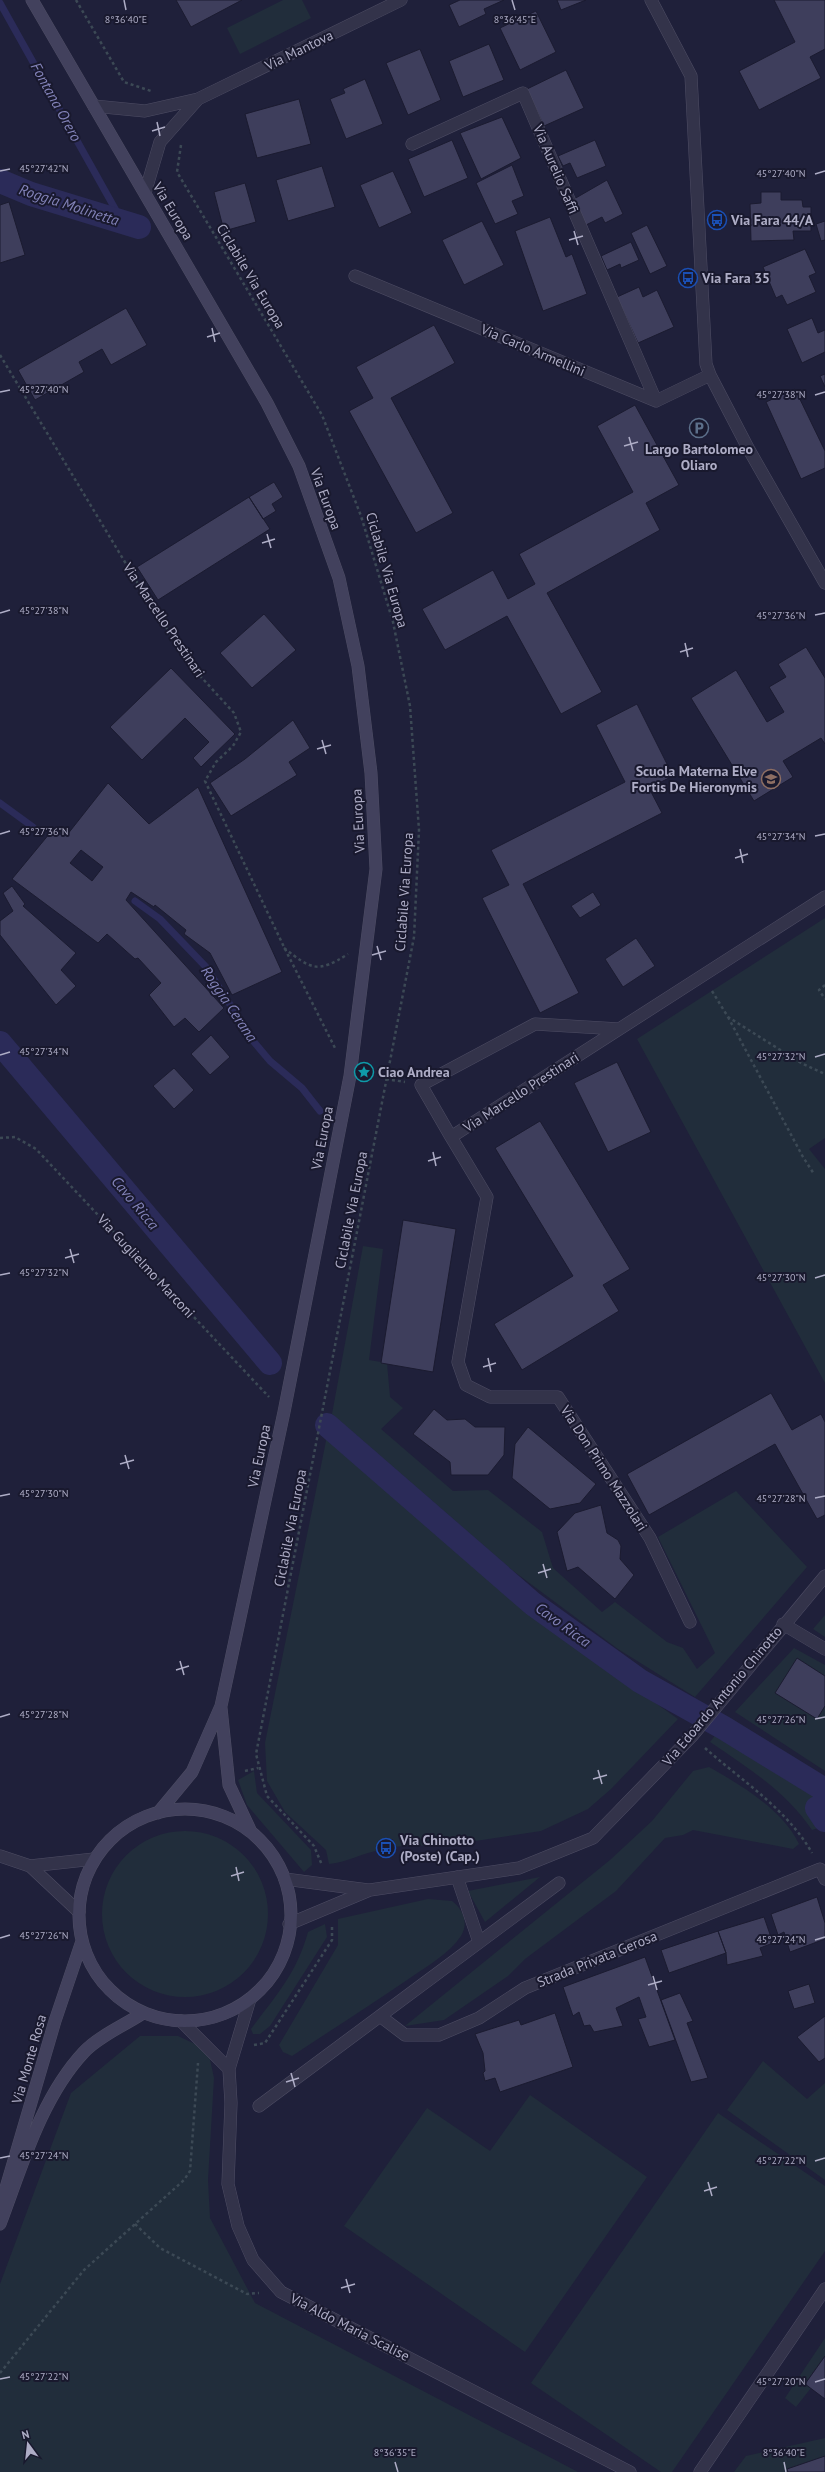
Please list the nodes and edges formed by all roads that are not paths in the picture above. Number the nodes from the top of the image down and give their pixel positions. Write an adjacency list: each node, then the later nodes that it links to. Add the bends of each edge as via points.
1 (32, 0): 5 (main road, Via Europa)
2 (401, 0): 4 (street, Via Mantova)
3 (651, 0): 9 (street, via 691,76 706,364)
4 (198, 99): 5 (street, Via Mantova, via 145,111); 7 (street, Via Mantova, via 160,142)
5 (94, 106): 7 (main road, Via Europa)
6 (412, 144): 10 (street, Via Aurelio Saffi, via 523,93)
7 (145, 193): 19 (main road, Via Europa, via 268,403 299,466 339,578 358,666 371,773 376,869 350,1076 284,1412)
8 (355, 276): 10 (street, Via Carlo Armellini)
9 (710, 375): 10 (street); 11 (street, via 748,448)
10 (656, 401)
11 (825, 583)
12 (825, 897): 13 (street, Via Marcello Prestinari)
13 (619, 1029): 14 (street, Via Marcello Prestinari); 14 (street, Via Marcello Prestinari, via 535,1024 421,1085)
14 (451, 1137): 16 (street, Via Don Primo Mazzolari, via 487,1197 458,1362 466,1385 490,1397 558,1397 650,1538)
15 (825, 1576): 17 (street, Via Edoardo Antonio Chinotto)
16 (690, 1622)
17 (783, 1624): 18 (street); 26 (street, Via Edoardo Antonio Chinotto, via 692,1736 592,1838 519,1868)
18 (825, 1649)
19 (221, 1706): 20 (main road, Via Europa, via 192,1772); 21 (main road, Via Europa, via 229,1785)
20 (158, 1813): 21 (main road, via 182,1809 206,1811 230,1819); 23 (main road, via 122,1830 111,1838)
21 (251, 1832): 27 (main road, via 271,1853)
22 (0, 1856): 24 (street)
23 (94, 1859): 24 (street); 30 (main road, via 83,1883)
24 (30, 1866): 30 (street)
25 (823, 1874): 36 (street, Strada Privata Gerosa, via 525,1988 479,2018 439,2035 405,2035)
26 (457, 1877): 29 (street, Via Edoardo Antonio Chinotto); 33 (street)
27 (284, 1879): 29 (street, Via Edoardo Antonio Chinotto); 31 (main road, via 291,1907)
28 (559, 1883): 33 (street)
29 (370, 1890): 31 (street, Via Edoardo Antonio Chinotto)
30 (78, 1912): 32 (main road)
31 (289, 1924): 34 (main road, via 288,1941 274,1973)
32 (82, 1941): 35 (main road, via 94,1971 116,1996); 40 (main road, Via Monte Rosa, via 55,2021)
33 (479, 1942): 36 (street)
34 (250, 1999): 37 (main road, via 229,2011 206,2019); 38 (street, Via Aldo Maria Scalise)
35 (143, 2013): 37 (main road); 41 (main road, via 85,2051 57,2087 38,2126)
36 (380, 2016): 39 (street)
37 (181, 2021): 38 (street)
38 (229, 2069): 44 (street, Via Aldo Maria Scalise, via 231,2103 228,2184 238,2226 253,2260 281,2292)
39 (259, 2106)
40 (0, 2208)
41 (0, 2224)
42 (825, 2289): 43 (street)
43 (821, 2303): 45 (street)
44 (630, 2472)
45 (700, 2472)

